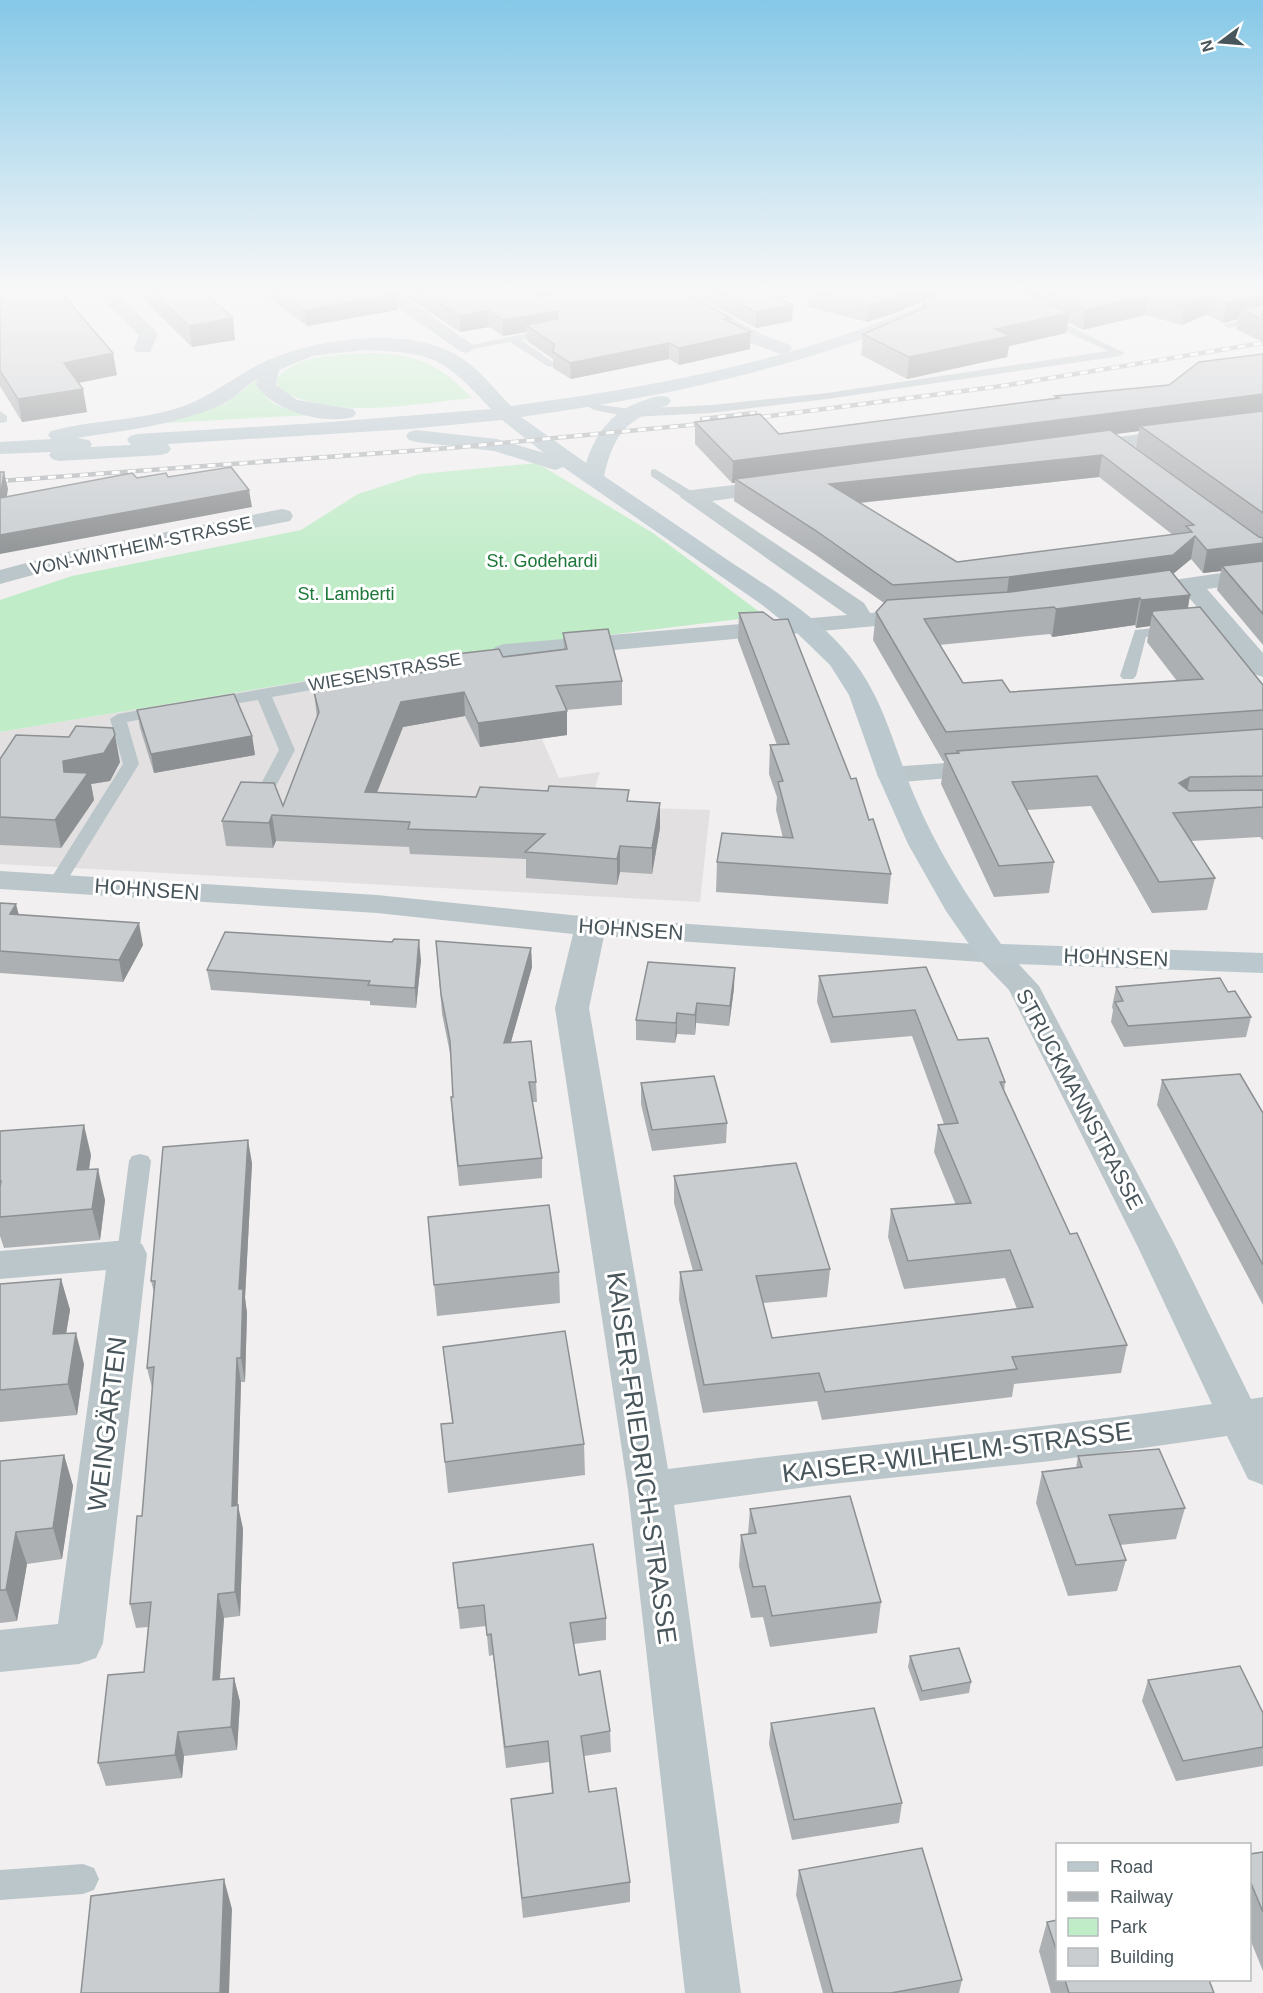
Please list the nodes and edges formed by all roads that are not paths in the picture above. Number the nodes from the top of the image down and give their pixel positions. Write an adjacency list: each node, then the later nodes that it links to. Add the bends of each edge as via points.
1 (238, 384): 13 (main road, via 220,398 170,417)
2 (266, 384): 11 (main road, via 272,396 316,411)
3 (478, 384): 21 (main road, via 518,425)
4 (632, 384): 9 (main road)
5 (687, 384): 8 (main road)
6 (735, 384): 21 (main road, via 658,402 620,420 601,445)
7 (909, 384): 8 (lane, via 647,414 617,412)
8 (586, 402): 9 (main road)
9 (524, 405): 10 (main road)
10 (483, 409): 11 (main road); 16 (main road, via 323,429)
11 (375, 415): 13 (main road)
12 (1263, 423): 15 (street)
13 (58, 435): 14 (main road)
14 (0, 438)
15 (1113, 444): 17 (street); 19 (street)
16 (0, 448)
17 (1066, 450)
18 (0, 458): 21 (main road, via 418,436 497,445)
19 (1139, 461)
20 (655, 473): 23 (lane)
21 (593, 479): 31 (main road, STRUCKMANNSTRASSE)
22 (796, 484): 23 (street)
23 (691, 497): 30 (street, via 855,608)
24 (282, 516): 26 (street, VON-WINTHEIM-STRASSE, via 75,557)
25 (1263, 574): 27 (street)
26 (0, 577)
27 (1191, 585): 28 (street); 32 (street)
28 (1122, 594)
29 (946, 614): 30 (street, WIESENSTRASSE)
30 (862, 620): 31 (street, WIESENSTRASSE)
31 (804, 624): 33 (street, WIESENSTRASSE); 40 (main road, STRUCKMANNSTRASSE, via 841,662 857,685)
32 (1208, 627): 34 (street); 35 (lane, via 1140,633)
33 (504, 652): 36 (lane, WIESENSTRASSE)
34 (1263, 669)
35 (1128, 676)
36 (263, 694): 37 (lane, WIESENSTRASSE); 41 (lane, via 287,750)
37 (196, 705)
38 (174, 709): 43 (lane, via 118,719 131,764)
39 (1008, 767): 40 (street)
40 (891, 775): 45 (main road, STRUCKMANNSTRASSE, via 962,914)
41 (261, 799)
42 (0, 880): 43 (street, HOHNSEN)
43 (57, 883): 44 (street, HOHNSEN, via 377,904)
44 (590, 926): 45 (street, HOHNSEN); 52 (street, KAISER-FRIEDRICH-STRASSE, via 572,1008)
45 (991, 953): 46 (main road, HOHNSEN); 50 (street, STRUCKMANNSTRASSE, via 1029,996 1156,1245)
46 (1263, 963)
47 (140, 1161): 48 (lane)
48 (128, 1254): 49 (street); 53 (street, WEINGÄRTEN, via 79,1643)
49 (0, 1265)
50 (1251, 1415): 51 (street, STRUCKMANNSTRASSE); 52 (street, KAISER-WILHELM-STRASSE, via 1051,1444 822,1467)
51 (1263, 1467)
52 (650, 1490): 56 (street, KAISER-FRIEDRICH-STRASSE)
53 (0, 1651)
54 (83, 1880): 55 (lane)
55 (0, 1886)
56 (713, 1993)

